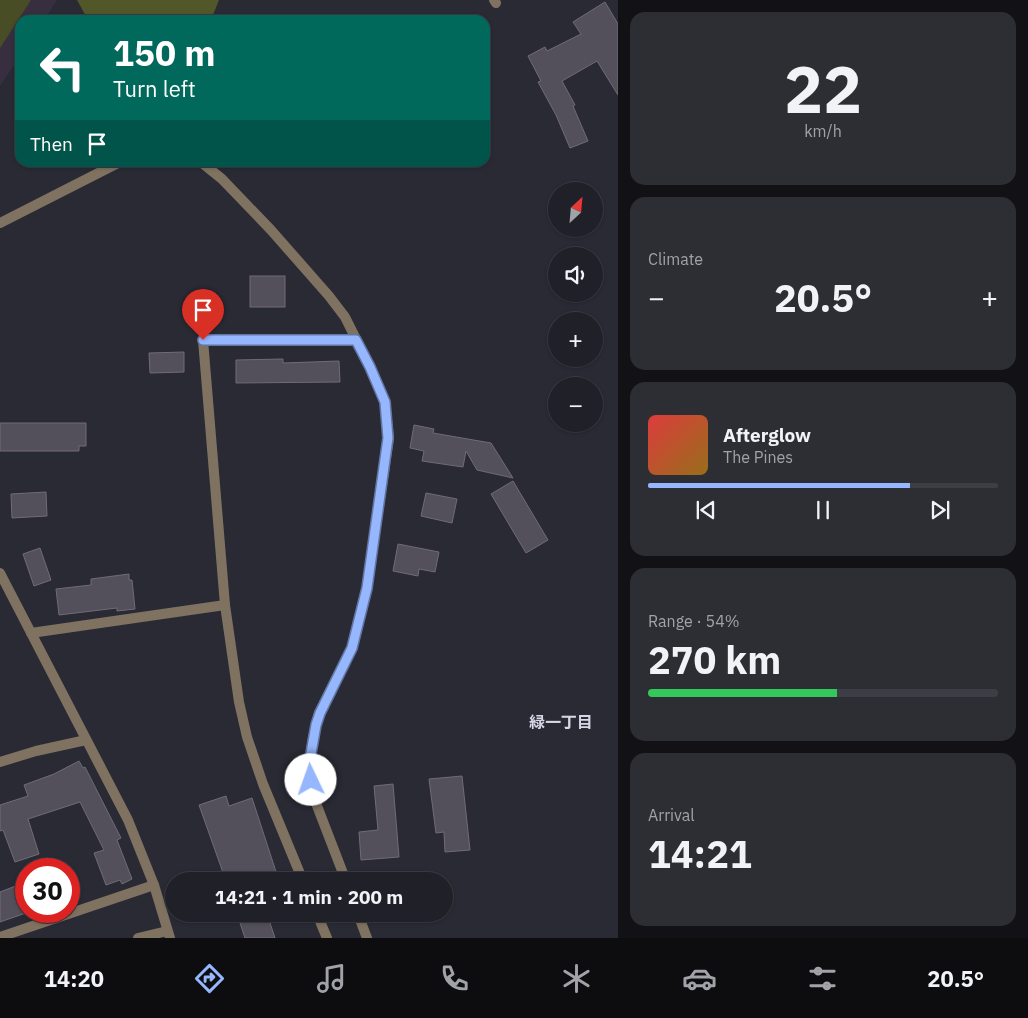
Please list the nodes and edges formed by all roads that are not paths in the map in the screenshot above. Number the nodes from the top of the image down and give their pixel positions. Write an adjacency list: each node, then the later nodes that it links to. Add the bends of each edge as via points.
1 (110, 167): 3 (street)
2 (207, 167): 4 (street, via 272,230 330,296)
3 (0, 222)
4 (356, 340): 6 (street, via 203,340); 11 (street, via 385,402 388,438 367,588 352,648 320,713 310,759 314,798)
5 (0, 573): 7 (street)
6 (225, 605): 7 (street); 10 (street, via 247,736 263,784)
7 (31, 633): 8 (street)
8 (86, 740): 9 (street); 12 (street, via 128,820)
9 (0, 762)
10 (300, 872)
11 (343, 872)
12 (154, 885): 15 (street); 16 (street)
13 (320, 922): 18 (street)
14 (361, 922): 19 (street)
15 (168, 934): 17 (street)
16 (0, 937)
17 (138, 938)
18 (327, 938)
19 (367, 938)

